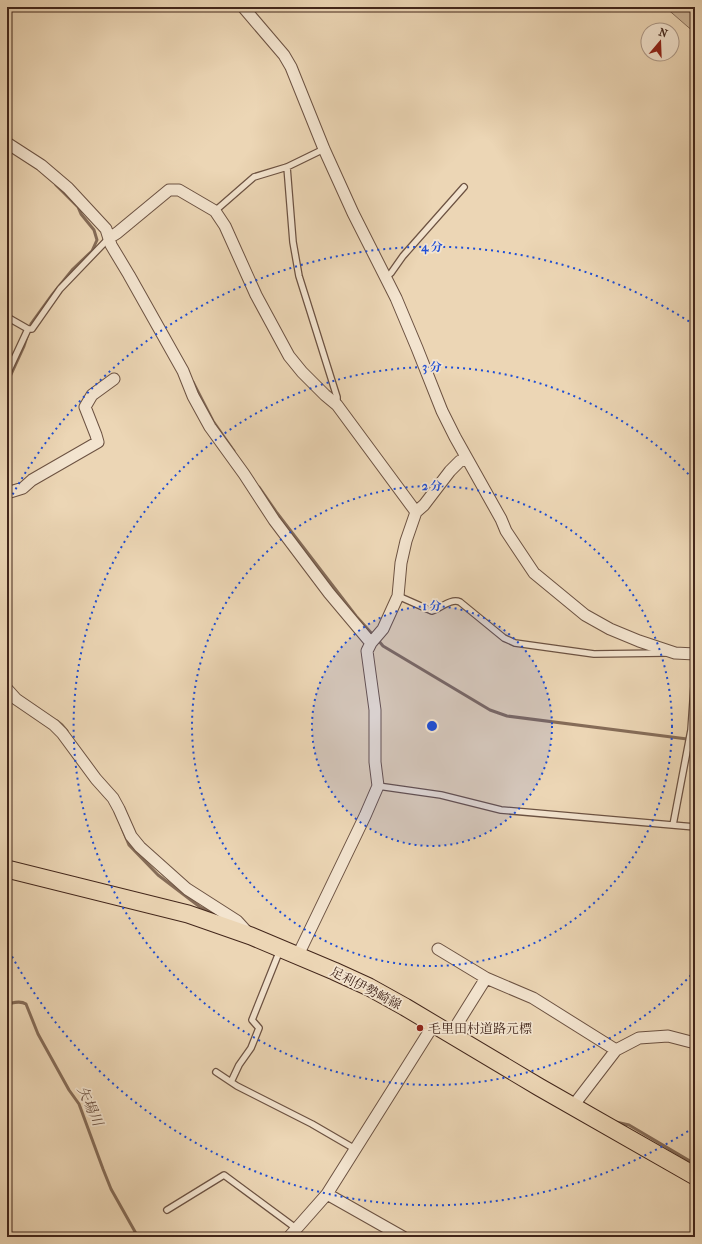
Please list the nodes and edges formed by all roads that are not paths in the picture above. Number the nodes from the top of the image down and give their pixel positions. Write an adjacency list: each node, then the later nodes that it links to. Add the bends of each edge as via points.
1 (243, 7): 3 (street, via 284,55 291,67)
2 (7, 143): 7 (street, via 41,165 68,188 106,229)
3 (324, 149): 4 (lane); 8 (street)
4 (287, 167): 6 (lane, via 254,177); 13 (lane, via 293,242 299,276 335,390)
5 (464, 187): 8 (lane)
6 (215, 211): 7 (street, via 179,190 170,190); 13 (street, via 225,226 256,295 289,356)
7 (109, 238): 10 (lane, via 60,289); 18 (street, via 183,371 210,427 274,520 329,593)
8 (385, 278): 14 (street, via 396,298 442,411)
9 (7, 317): 10 (lane)
10 (30, 329): 11 (lane)
11 (7, 374)
12 (114, 379): 15 (street, via 92,395 86,407 98,442 23,488)
13 (337, 405): 16 (street)
14 (467, 459): 16 (street, via 460,461 450,470); 19 (street, via 506,531 534,573 584,615 610,629)
15 (7, 493)
16 (416, 512): 17 (street, via 401,563)
17 (398, 596): 18 (street, via 383,629); 19 (lane, via 432,611 456,600 504,638 515,643 594,654)
18 (371, 643): 23 (street, via 367,651 374,710)
19 (675, 653): 20 (street)
20 (695, 654)
21 (695, 672): 24 (lane, via 691,730)
22 (7, 689): 27 (street, via 16,699 62,732 113,798 131,836 140,847 187,889 237,921)
23 (378, 786): 24 (lane, via 441,795 501,810); 30 (street)
24 (673, 825): 25 (lane)
25 (695, 827)
26 (7, 869): 27 (main road, 足利伊勢崎線, via 188,914)
27 (251, 936): 28 (main road, 足利伊勢崎線)
28 (281, 948): 30 (main road, 足利伊勢崎線); 37 (lane, via 252,1020 259,1028)
29 (438, 949): 31 (street)
30 (298, 955): 32 (main road, 足利伊勢崎線, via 370,987)
31 (486, 978): 33 (street); 35 (street, via 533,998)
32 (434, 1024): 33 (main road, 足利伊勢崎線); 39 (street)
33 (451, 1034): 38 (main road, 足利伊勢崎線)
34 (695, 1043): 35 (street, via 668,1036 639,1038)
35 (616, 1050): 38 (street)
36 (216, 1072): 37 (lane)
37 (231, 1082): 39 (lane)
38 (573, 1106): 40 (main road, 足利伊勢崎線)
39 (355, 1149): 41 (street)
40 (695, 1176)
41 (327, 1194): 43 (street); 44 (street)
42 (167, 1210): 43 (lane, via 224,1175)
43 (293, 1233)
44 (403, 1237)

